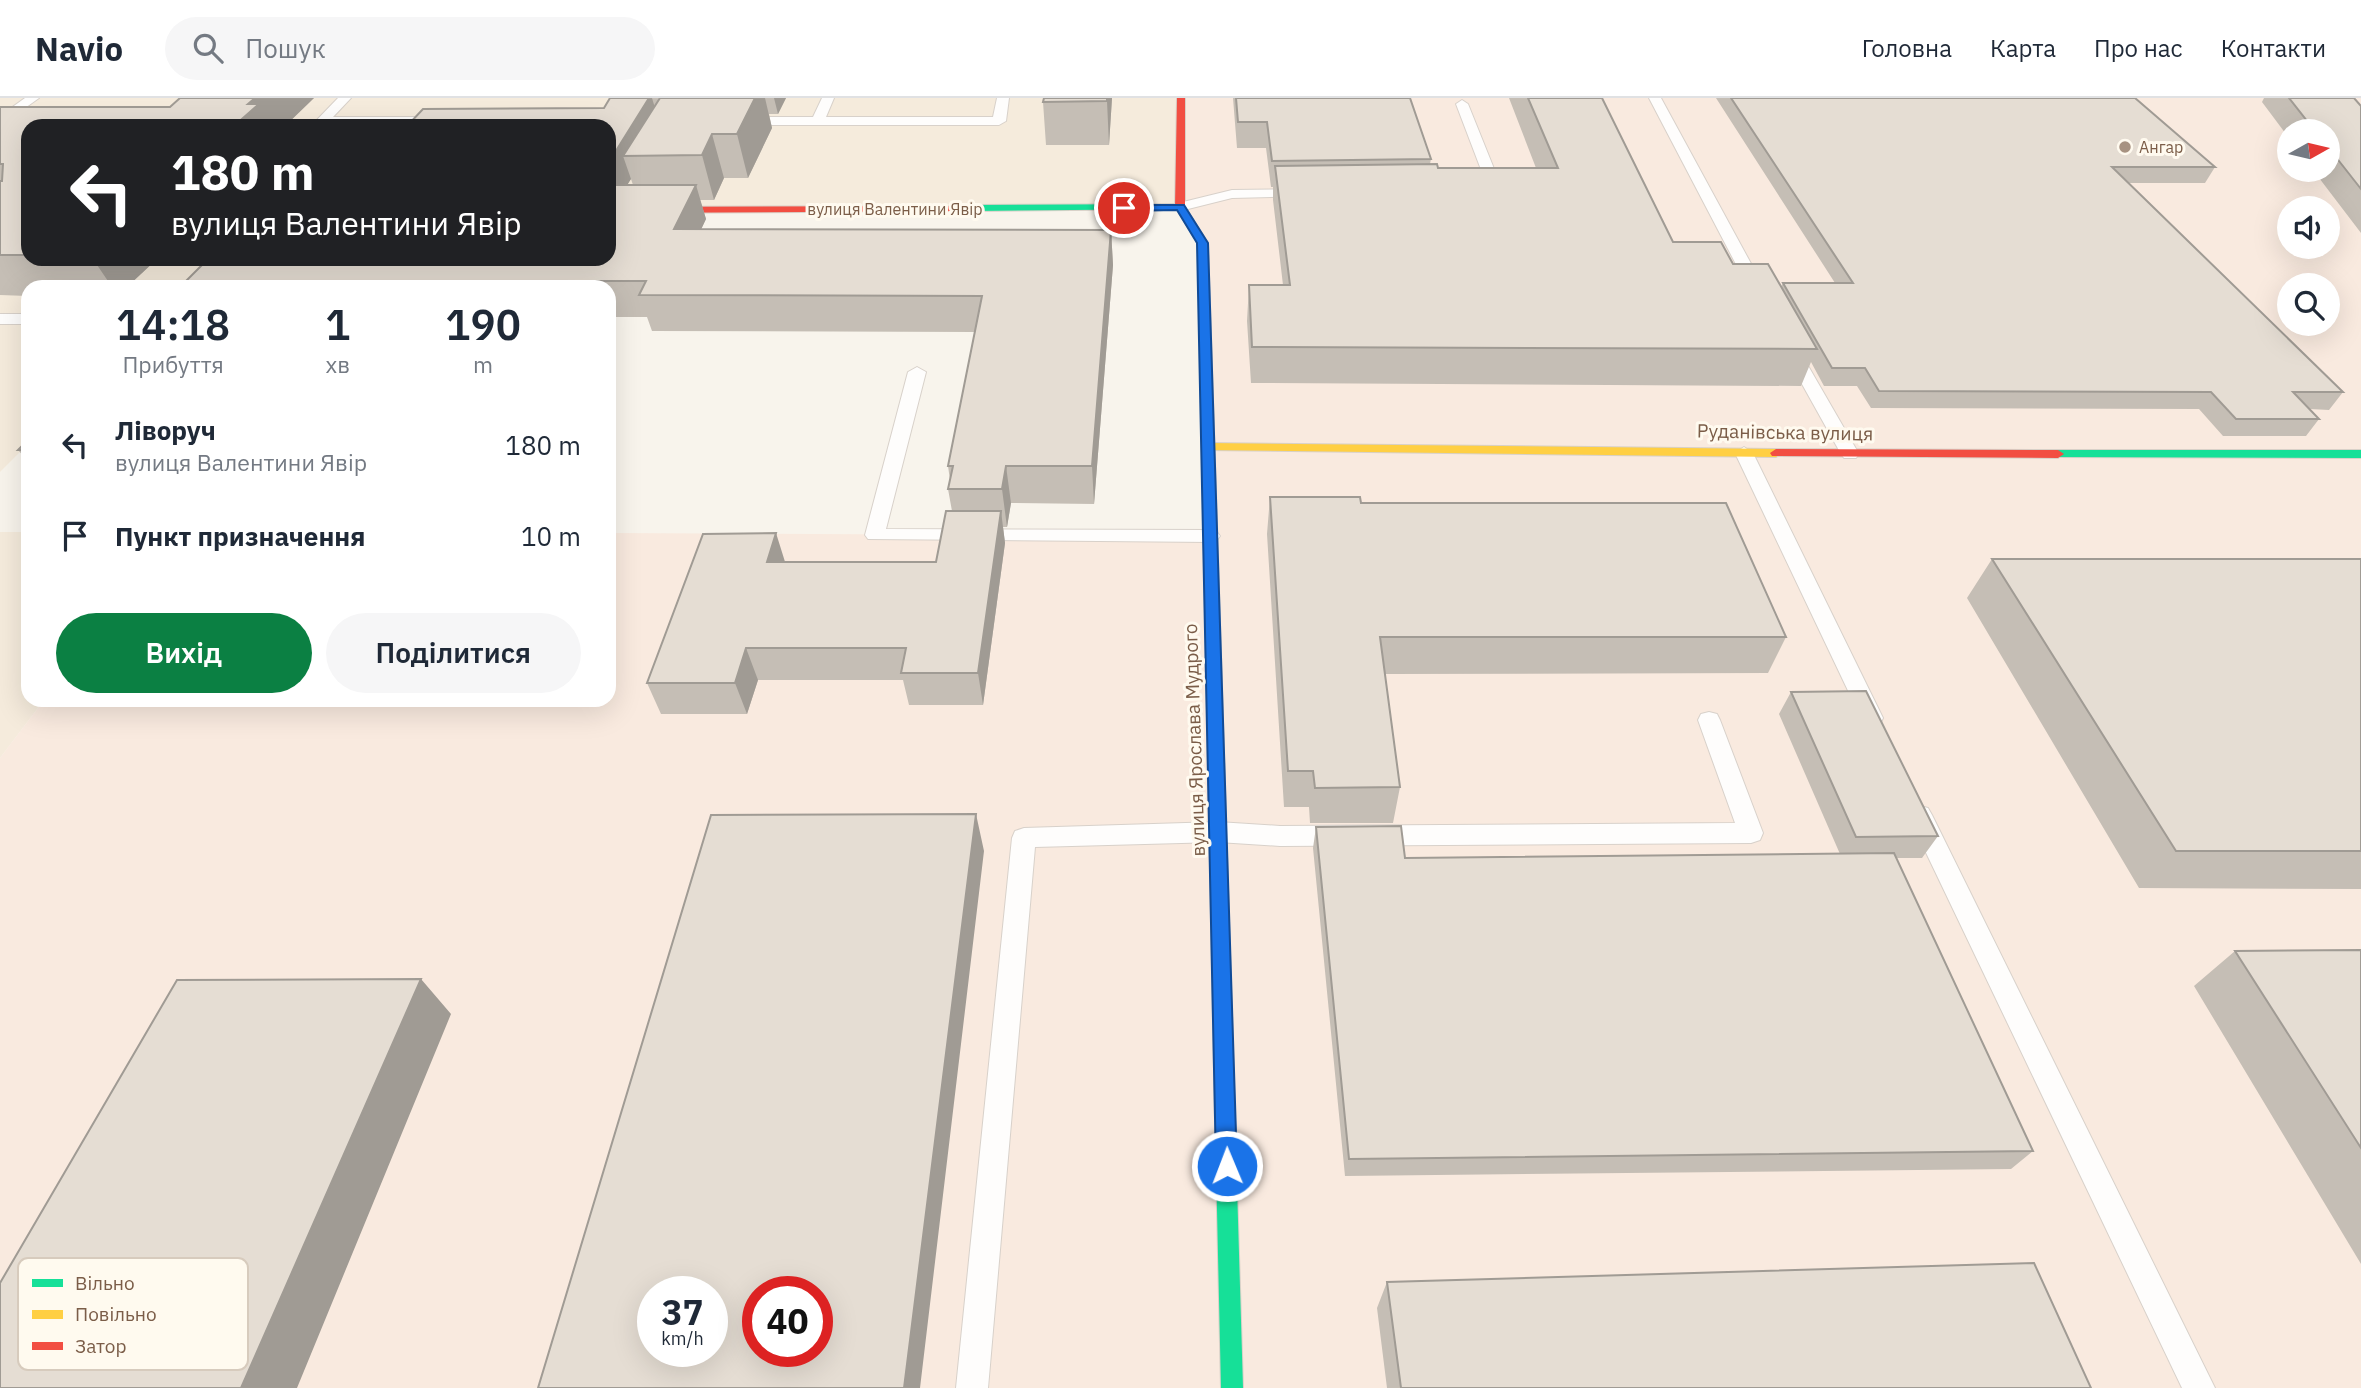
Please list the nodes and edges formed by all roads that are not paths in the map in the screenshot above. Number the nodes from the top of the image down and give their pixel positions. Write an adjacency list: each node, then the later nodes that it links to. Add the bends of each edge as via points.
1 (33, 98): 11 (lane)
2 (345, 98): 8 (lane)
3 (828, 98): 10 (lane)
4 (1003, 98): 10 (lane, via 999,121)
5 (1181, 98): 16 (street)
6 (1655, 98): 17 (lane)
7 (1462, 104): 13 (lane, via 1496,191)
8 (323, 119)
9 (727, 121): 10 (lane)
10 (818, 121)
11 (0, 123): 12 (lane)
12 (21, 124)
13 (1482, 191)
14 (1318, 193): 16 (lane, via 1232,194)
15 (620, 206): 16 (street, вулиця Валентини Явір)
16 (1180, 207): 22 (street, вулиця Ярослава Мудрого, via 1203,243)
17 (1770, 312)
18 (0, 319): 19 (lane)
19 (21, 319)
20 (1783, 336): 24 (lane)
21 (917, 372): 26 (lane, via 875,535)
22 (1208, 447): 23 (street, Руданівська вулиця); 26 (street, вулиця Ярослава Мудрого)
23 (1744, 453): 24 (street, Руданівська вулиця); 28 (lane)
24 (1850, 454): 25 (street, Руданівська вулиця)
25 (2361, 454)
26 (1210, 536): 30 (street, вулиця Ярослава Мудрого)
27 (1709, 720): 30 (lane, via 1751,833 1280,836)
28 (1881, 737)
29 (1912, 799): 33 (lane)
30 (1218, 832): 31 (lane, via 1024,838); 32 (street, вулиця Ярослава Мудрого)
31 (972, 1388)
32 (1232, 1388)
33 (2199, 1388)

